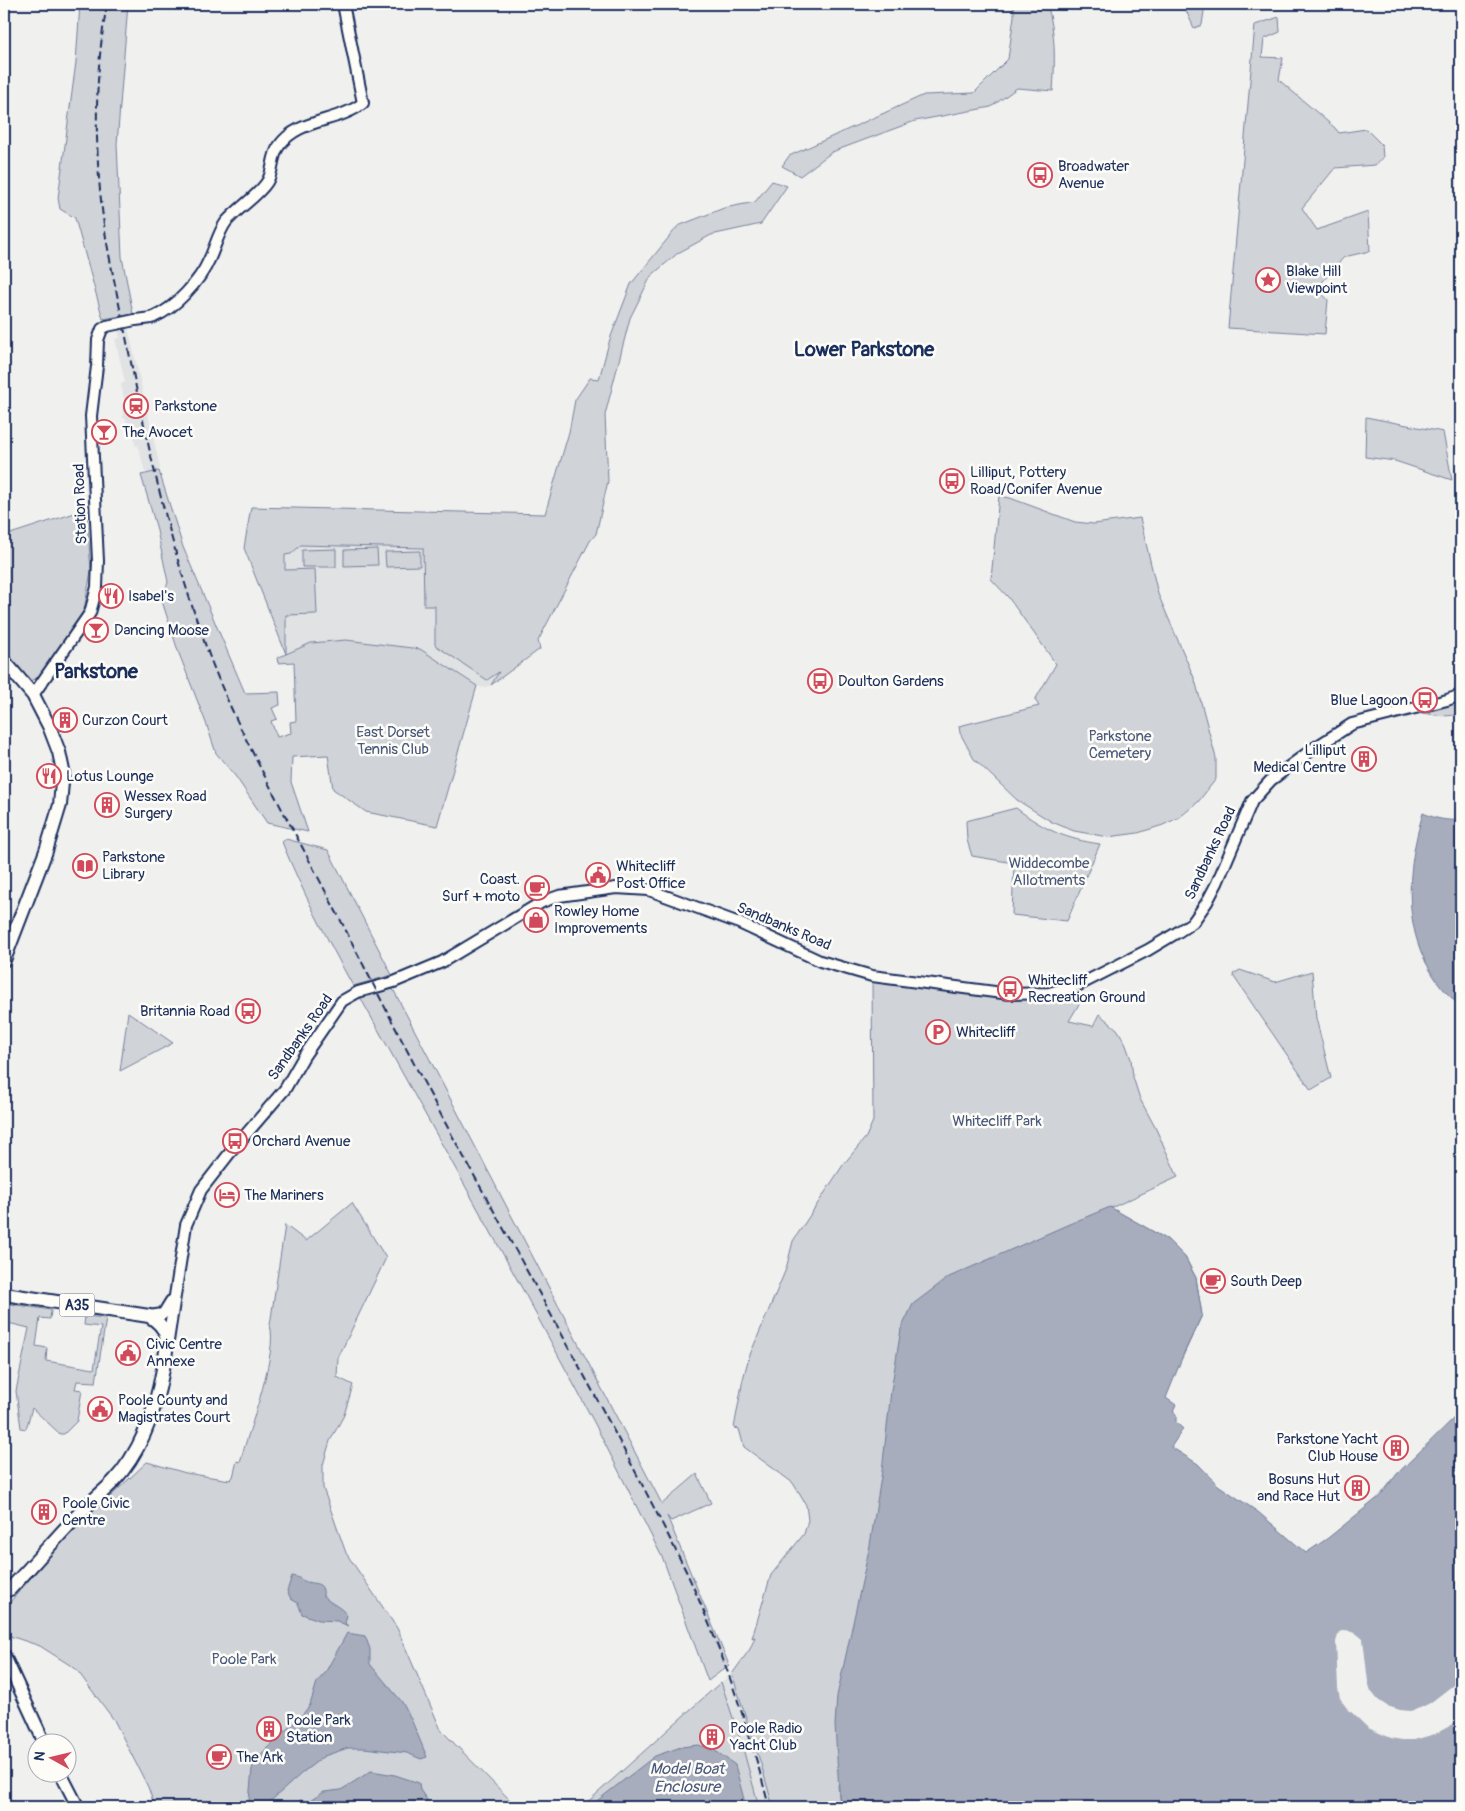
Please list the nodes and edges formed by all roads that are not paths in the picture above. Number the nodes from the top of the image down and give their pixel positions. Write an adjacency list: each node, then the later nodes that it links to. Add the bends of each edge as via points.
1 (343, 4): 3 (main road, Station Road, bridge, via 362,103 305,126 278,146 264,186 224,225 204,271 187,292 153,318 102,329 98,340 92,416 97,587 90,613)
2 (4, 661): 3 (highway)
3 (33, 695): 5 (highway, via 60,752 63,786 46,851)
4 (1461, 695): 7 (main road, Sandbanks Road, via 1352,724 1313,749 1271,780 1252,801 1217,883 1192,922 1148,950 1079,985 1049,993 1010,994 872,976 820,961 738,923 648,890 616,888 559,896 542,902 442,962 390,984 358,992 342,1001 285,1089 201,1190 186,1225)
5 (4, 960)
6 (4, 1294): 8 (highway, A35)
7 (175, 1294): 8 (main road, Sandbanks Road, via 163,1314); 9 (main road, Sandbanks Road)
8 (149, 1316): 9 (highway, via 163,1328)
9 (168, 1342): 10 (highway, Sandbanks Road, via 152,1414 131,1458 114,1481)
10 (6, 1593)
11 (4, 1655): 12 (main road)
12 (40, 1734)
13 (65, 1784): 14 (main road)
14 (78, 1807)

